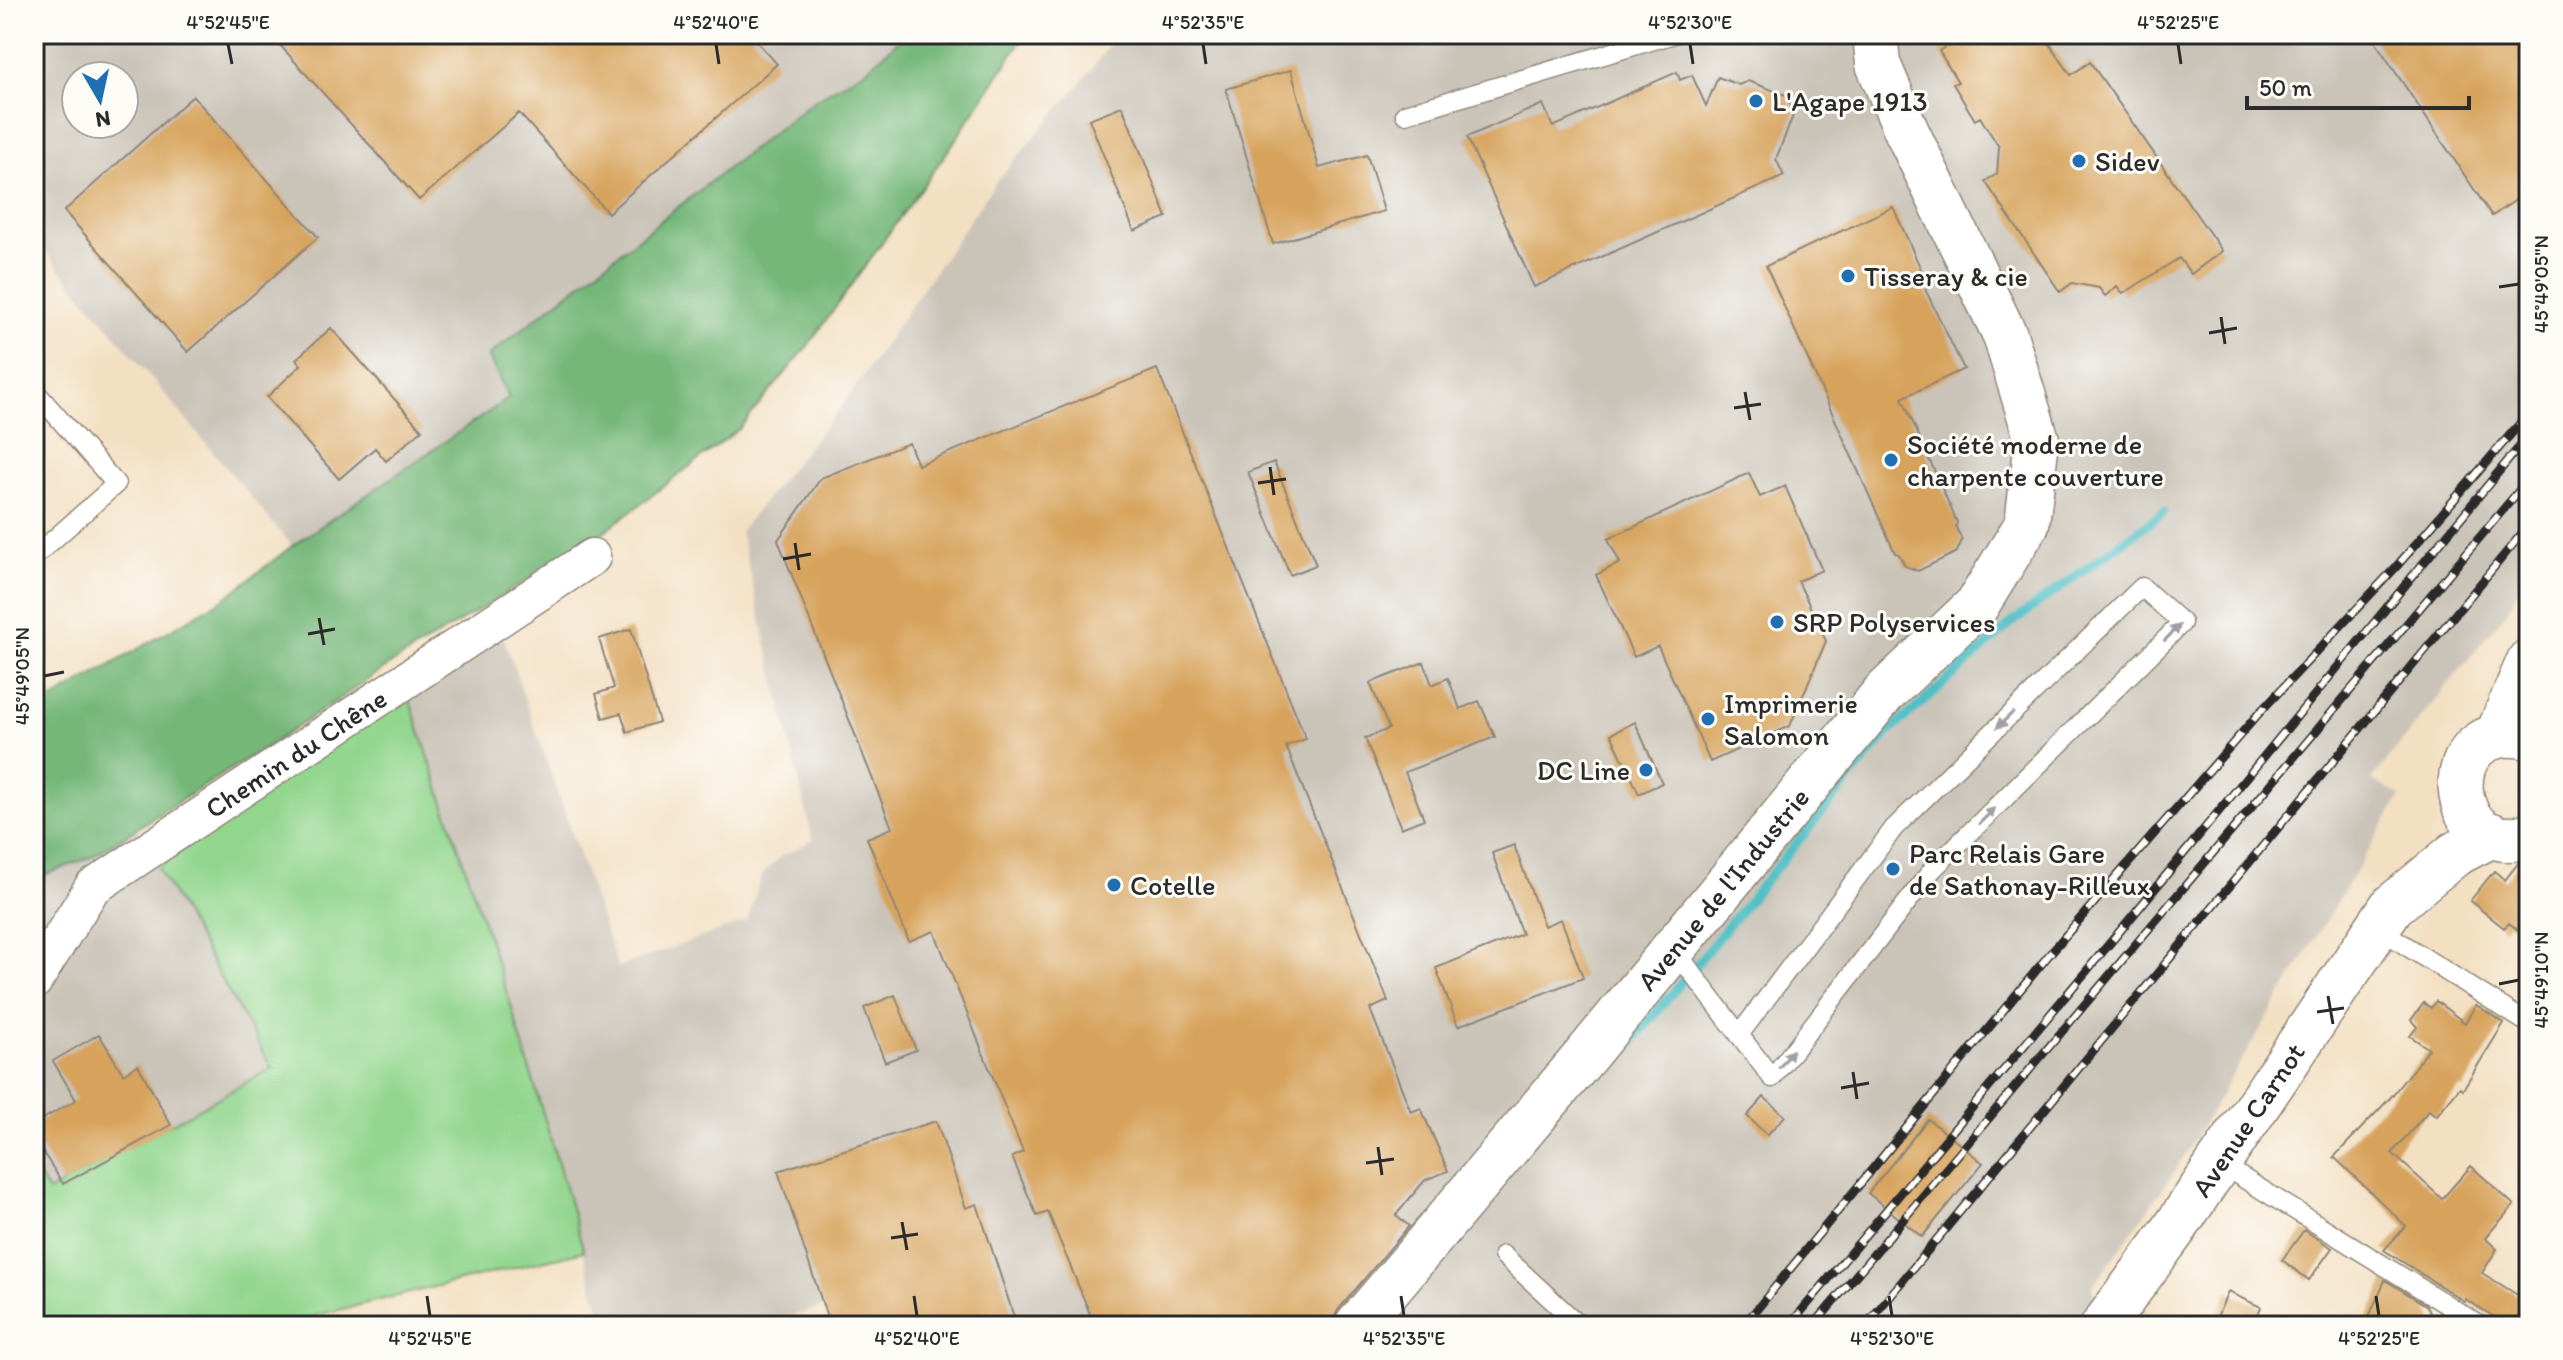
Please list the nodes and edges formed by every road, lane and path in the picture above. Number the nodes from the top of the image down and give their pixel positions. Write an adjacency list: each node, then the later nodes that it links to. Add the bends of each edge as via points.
1 (1674, 34): 3 (lane)
2 (1875, 34): 11 (street, Avenue de l'Industrie, via 1878,64 1901,118 2005,335 2037,440 2027,524 1977,605 1884,693)
3 (1405, 114)
4 (34, 390): 5 (lane, via 116,484)
5 (34, 557)
6 (592, 557): 12 (street, Chemin du Chêne, via 92,888)
7 (2529, 661): 8 (street)
8 (2513, 737): 9 (street, via 2483,743 2463,766 2460,796)
9 (2495, 827): 10 (street, Avenue Carnot, via 2423,877 2392,906)
10 (2378, 928): 13 (lane); 15 (street, Avenue Carnot)
11 (1674, 949): 14 (lane); 18 (street, Avenue de l'Industrie)
12 (34, 981)
13 (2529, 1024)
14 (1739, 1035): 14 (lane, one-way to 14, via 1772,1078 1932,870 2182,623 2142,587 1894,828)
15 (2219, 1163): 19 (street, Avenue Carnot); 20 (lane)
16 (1503, 1255): 17 (lane)
17 (1579, 1325)
18 (1357, 1326)
19 (2103, 1326)
20 (2481, 1326)

